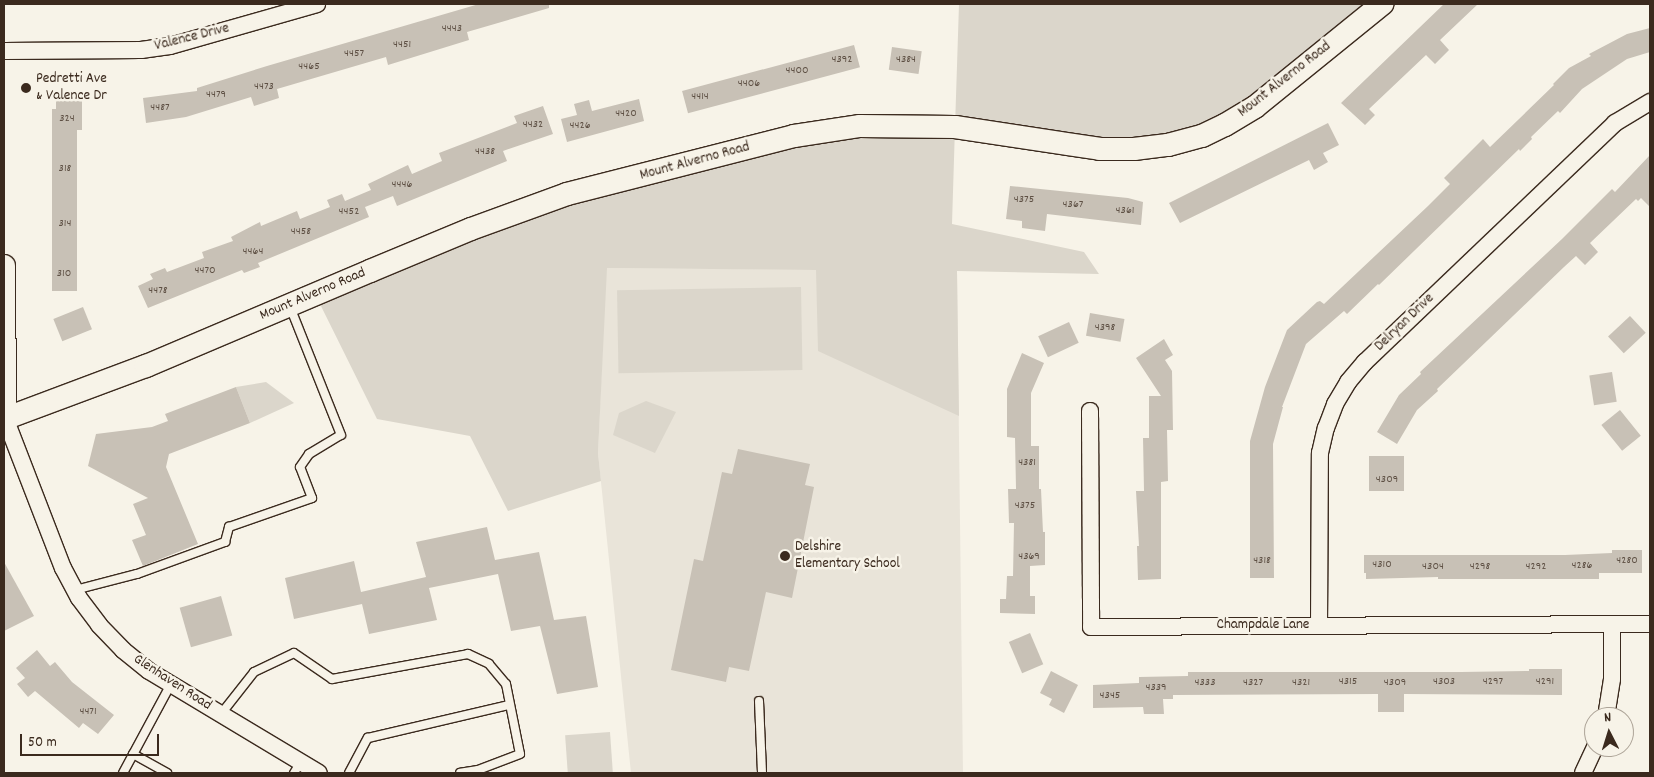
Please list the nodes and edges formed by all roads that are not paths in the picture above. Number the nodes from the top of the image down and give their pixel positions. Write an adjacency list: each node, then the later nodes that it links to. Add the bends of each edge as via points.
1 (317, 4): 3 (street, Valence Drive, via 170,46 141,50)
2 (1382, 4): 6 (street, Mount Alverno Road, via 1255,107 1202,136 1134,149 1100,149 955,127 860,126 794,136 567,194 471,229)
3 (4, 51)
4 (1650, 102): 12 (street, Delryan Drive, via 1615,123 1365,362 1348,382 1332,412 1320,453)
5 (4, 266): 8 (street)
6 (290, 305): 8 (street, Mount Alverno Road, via 146,366); 9 (lane, via 341,435 309,454 300,467 312,498 228,527 225,542 137,574)
7 (1090, 411): 12 (street, Champdale Lane, via 1091,627)
8 (5, 418): 9 (street, Glenhaven Road, via 63,568)
9 (75, 590): 13 (street, Glenhaven Road, via 99,625 122,650)
10 (1612, 624): 11 (street, Champdale Lane); 12 (street, Champdale Lane); 16 (street, via 1612,679)
11 (1650, 624)
12 (1319, 626)
13 (171, 684): 17 (street, Glenhaven Road); 18 (lane)
14 (759, 701): 26 (lane)
15 (509, 705): 17 (lane, via 506,684 489,664 468,654 332,679 294,653 254,672); 24 (lane, via 368,738); 25 (lane, via 520,754 478,770)
16 (1608, 707)
17 (221, 714): 20 (street, Glenhaven Road)
18 (133, 754): 21 (lane); 22 (lane)
19 (1590, 757): 27 (street)
20 (297, 768): 23 (street, Glenhaven Road)
21 (123, 773)
22 (167, 773)
23 (319, 773)
24 (349, 773)
25 (460, 773)
26 (762, 773)
27 (1583, 773)

